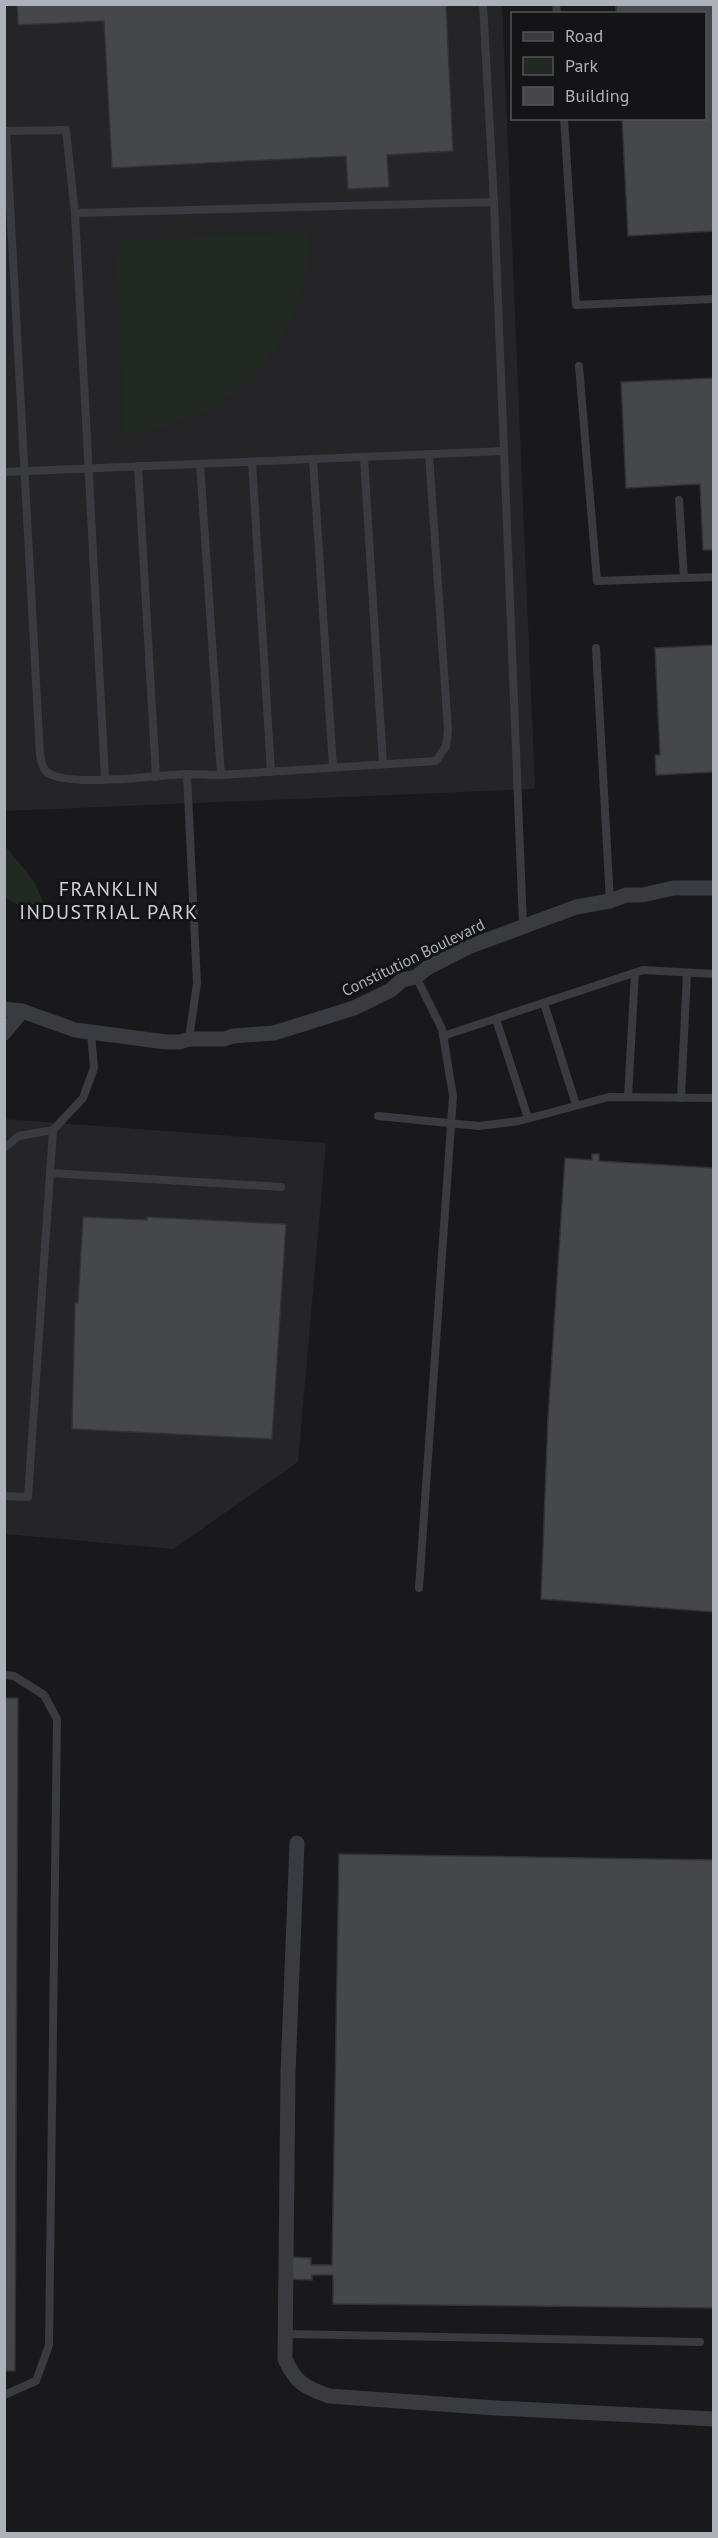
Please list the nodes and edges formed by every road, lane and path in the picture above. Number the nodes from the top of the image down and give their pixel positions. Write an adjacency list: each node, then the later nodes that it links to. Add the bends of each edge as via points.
1 (483, 4): 4 (lane)
2 (564, 120): 6 (lane, via 576,304)
3 (5, 130): 5 (lane, via 66,130); 16 (lane)
4 (494, 202): 5 (lane); 8 (lane)
5 (75, 213): 15 (lane)
6 (714, 299)
7 (579, 366): 20 (lane, via 597,581)
8 (504, 451): 9 (lane); 31 (lane)
9 (429, 454): 10 (lane); 22 (lane, via 446,746 436,761)
10 (364, 457): 11 (lane); 22 (lane)
11 (313, 459): 12 (lane); 23 (lane)
12 (252, 462): 13 (lane); 24 (lane)
13 (200, 464): 14 (lane); 26 (lane)
14 (138, 466): 15 (lane); 27 (lane)
15 (88, 468): 16 (lane); 28 (lane)
16 (24, 471): 17 (lane); 28 (lane, via 43,769 71,779)
17 (4, 472)
18 (679, 500): 20 (lane)
19 (714, 577): 20 (lane)
20 (684, 578)
21 (596, 648): 30 (lane)
22 (382, 764): 23 (lane)
23 (333, 767): 24 (lane)
24 (271, 772): 26 (lane)
25 (187, 774): 26 (lane); 27 (lane); 44 (lane, via 197,983)
26 (220, 775)
27 (156, 777): 28 (lane)
28 (105, 778)
29 (714, 888): 30 (street, Constitution Boulevard, via 674,888 626,894)
30 (610, 901): 31 (street, Constitution Boulevard, via 576,907)
31 (523, 925): 35 (street, Constitution Boulevard, via 468,947)
32 (635, 973): 33 (lane); 37 (lane); 45 (lane)
33 (687, 973): 34 (lane); 46 (lane)
34 (714, 974)
35 (416, 977): 43 (lane); 44 (street, Constitution Boulevard, via 402,980 391,990 354,1008 274,1033)
36 (4, 997): 39 (street, Constitution Boulevard)
37 (544, 1003): 40 (lane); 48 (lane)
38 (4, 1009): 39 (street, Constitution Boulevard)
39 (22, 1011): 41 (street); 42 (street, Constitution Boulevard)
40 (496, 1018): 43 (lane); 50 (lane)
41 (4, 1033)
42 (91, 1033): 44 (street, Constitution Boulevard, via 166,1042); 52 (lane, via 94,1068 83,1098)
43 (443, 1036): 51 (lane, via 453,1096)
44 (189, 1039)
45 (628, 1097): 46 (lane); 48 (lane)
46 (681, 1098): 47 (lane)
47 (714, 1098)
48 (576, 1105): 50 (lane)
49 (378, 1116): 51 (lane)
50 (528, 1118): 51 (lane, via 479,1126)
51 (451, 1124): 57 (lane)
52 (53, 1130): 53 (lane, via 19,1136); 54 (lane)
53 (4, 1148)
54 (50, 1173): 55 (lane); 56 (lane, via 28,1497)
55 (281, 1187)
56 (4, 1496)
57 (419, 1588)
58 (4, 1675): 62 (lane, via 14,1676 44,1695 57,1719 50,2345 36,2381)
59 (297, 1843): 60 (street, via 288,2073)
60 (285, 2334): 61 (lane); 63 (street, via 285,2359 292,2374 304,2386 329,2396)
61 (700, 2342)
62 (4, 2395)
63 (714, 2419)

